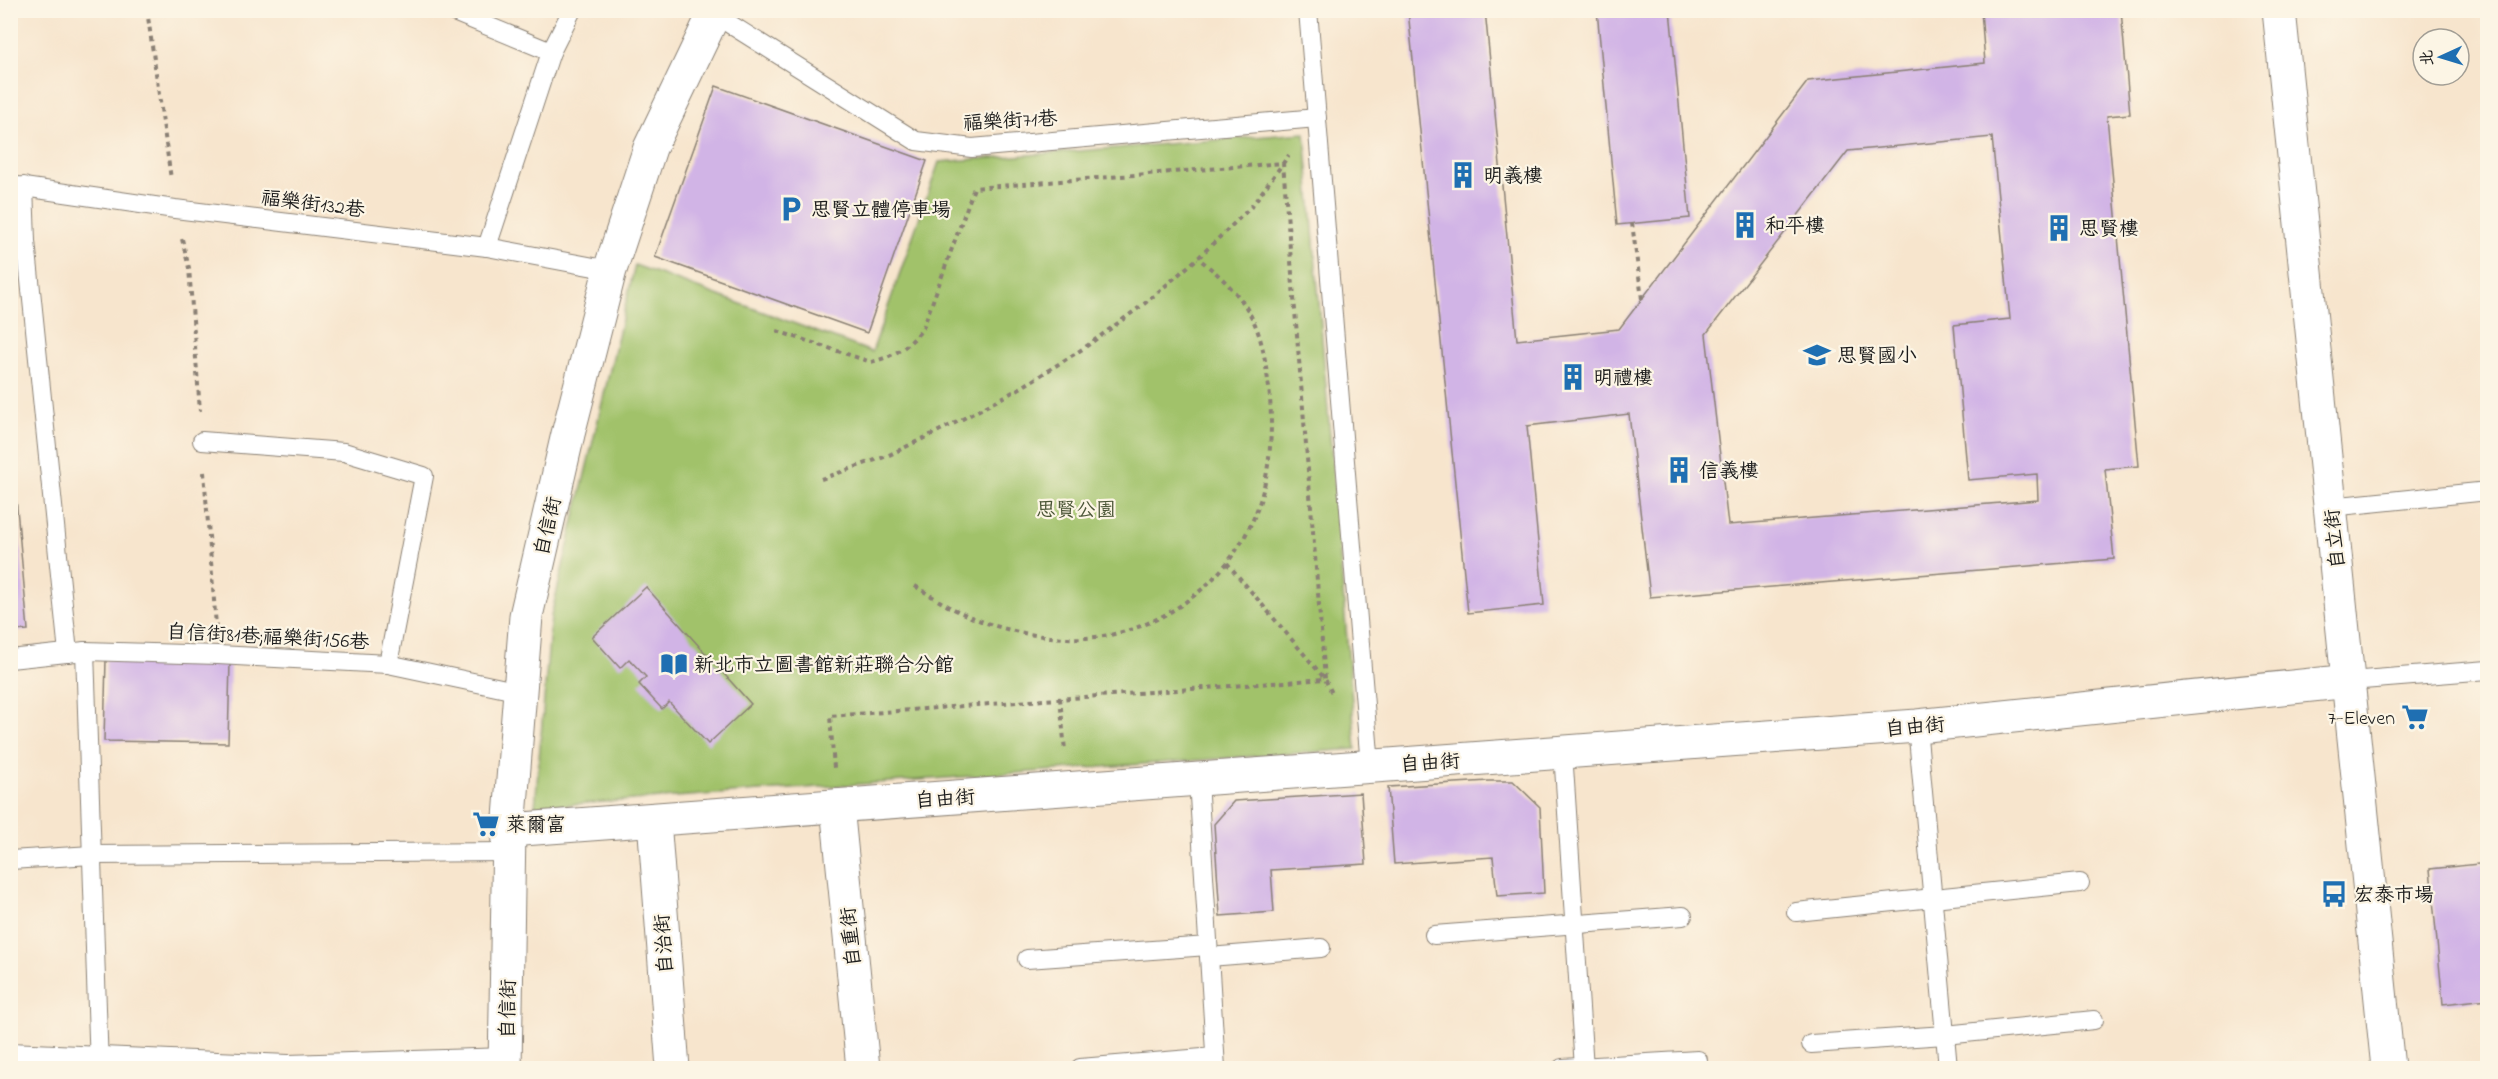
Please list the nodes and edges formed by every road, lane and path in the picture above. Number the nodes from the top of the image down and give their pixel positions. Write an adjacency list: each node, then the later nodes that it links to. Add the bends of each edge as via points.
1 (147, 10): 11 (path)
2 (449, 10): 7 (lane)
3 (572, 10): 7 (lane)
4 (1308, 10): 8 (lane)
5 (2279, 10): 21 (street, 自立街)
6 (712, 12): 8 (lane, 福樂街71巷, via 916,141 972,148); 15 (street, 自信街, via 650,147)
7 (551, 52): 13 (lane)
8 (1317, 118): 35 (lane)
9 (1283, 163): 14 (path, via 1251,207); 17 (path, via 974,188 922,328 913,342 885,359 871,362); 29 (path)
10 (17, 185): 11 (lane, 福樂街132巷); 24 (lane)
11 (175, 209): 13 (lane, 福樂街132巷); 18 (path, via 189,268)
12 (1632, 223): 16 (path)
13 (487, 247): 15 (lane, 福樂街132巷)
14 (1198, 258): 19 (path, via 1084,348 1022,387 887,456); 22 (path, via 1229,284 1252,318 1266,362 1270,402 1271,446 1265,480 1251,526)
15 (610, 270): 31 (street, 自信街, via 526,616)
16 (1642, 298)
17 (777, 331)
18 (202, 441): 25 (path); 27 (lane, via 344,452 424,476)
19 (821, 479)
20 (2487, 491): 21 (lane)
21 (2330, 507): 30 (street, 自立街)
22 (1227, 563): 23 (path, via 1196,596 1158,620 1113,634 1068,639 1014,631 962,613); 29 (path)
23 (915, 586)
24 (76, 652): 25 (lane, 自信街81巷;福樂街156巷); 26 (lane, 自信街81巷;福樂街156巷); 41 (lane)
25 (218, 655): 27 (lane, 自信街81巷;福樂街156巷)
26 (10, 659)
27 (388, 664): 31 (lane, 自信街81巷;福樂街156巷)
28 (2487, 670): 30 (lane)
29 (1325, 679): 32 (path)
30 (2350, 681): 33 (street, 自由街); 67 (street, 自立街)
31 (520, 692): 40 (street, 自信街)
32 (1060, 698): 37 (path); 38 (path, via 830,716)
33 (1917, 726): 34 (street, 自由街); 44 (lane)
34 (1563, 752): 35 (street, 自由街); 47 (lane)
35 (1370, 766): 36 (street, 自由街)
36 (1198, 780): 37 (street, 自由街); 50 (lane)
37 (1069, 789): 38 (street, 自由街)
38 (837, 806): 39 (street, 自由街); 62 (street, 自重街)
39 (654, 820): 40 (street, 自由街); 61 (street, 自治街)
40 (509, 841): 41 (lane); 58 (street, 自信街)
41 (92, 855): 42 (lane); 57 (lane)
42 (10, 860)
43 (2080, 883): 44 (lane)
44 (1932, 900): 45 (lane); 53 (lane)
45 (1796, 912)
46 (1683, 916): 47 (lane)
47 (1575, 924): 48 (lane); 65 (lane)
48 (1434, 935)
49 (1321, 948): 50 (lane)
50 (1209, 952): 51 (lane); 59 (lane)
51 (1027, 959)
52 (2094, 1020): 53 (lane)
53 (1945, 1035): 54 (lane); 66 (lane)
54 (1811, 1044)
55 (10, 1052): 57 (lane)
56 (1698, 1060): 65 (lane)
57 (98, 1062): 60 (lane)
58 (506, 1063): 60 (lane)
59 (1216, 1063): 63 (lane)
60 (288, 1066)
61 (673, 1068)
62 (863, 1068)
63 (1080, 1068)
64 (1562, 1068): 65 (lane)
65 (1584, 1068)
66 (1948, 1068)
67 (2388, 1068)

